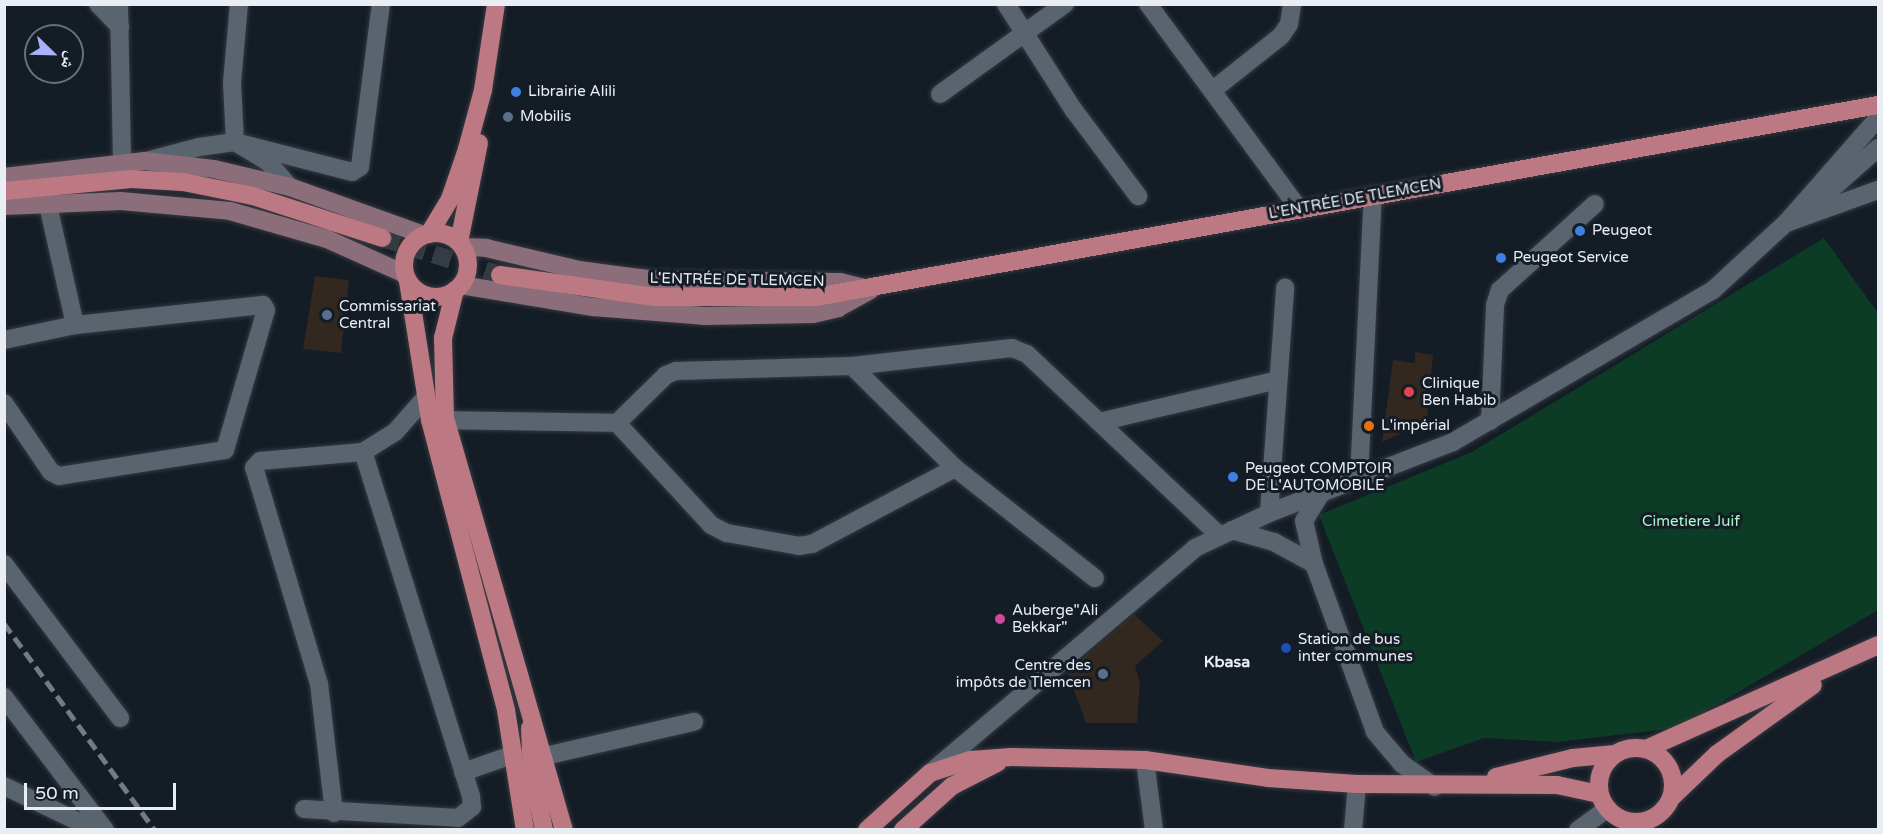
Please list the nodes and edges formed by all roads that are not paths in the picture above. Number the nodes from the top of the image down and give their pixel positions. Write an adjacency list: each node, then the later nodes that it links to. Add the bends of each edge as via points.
1 (98, 4): 10 (street)
2 (119, 4): 10 (street)
3 (239, 4): 17 (street, via 232,83)
4 (381, 4): 17 (street, via 358,171)
5 (496, 4): 12 (main road)
6 (1006, 4): 11 (street)
7 (1065, 4): 11 (street)
8 (1148, 4): 13 (street)
9 (1292, 4): 13 (street, via 1289,24 1281,36)
10 (120, 27): 20 (street)
11 (1022, 33): 14 (street); 27 (street)
12 (483, 90): 34 (main road, via 455,186); 36 (main road, via 481,129)
13 (1213, 90): 32 (street)
14 (940, 94)
15 (1878, 105): 26 (main road, L'ENTRÉE DE TLEMCEN)
16 (1878, 118): 33 (street)
17 (235, 142): 19 (street); 23 (street, via 268,162)
18 (1878, 148): 22 (street)
19 (145, 161): 20 (main road); 23 (main road, via 214,169)
20 (122, 163): 21 (main road)
21 (4, 177)
22 (1843, 181): 28 (street); 33 (street)
23 (290, 187): 34 (main road)
24 (4, 190): 35 (main road, via 158,179 254,196)
25 (1878, 190): 28 (street)
26 (1373, 195): 32 (main road, L'ENTRÉE DE TLEMCEN); 54 (street)
27 (1138, 196)
28 (1857, 198): 33 (street)
29 (47, 201): 31 (main road); 38 (main road, via 183,204 230,211 327,239); 42 (street)
30 (1595, 204): 48 (street, via 1500,290 1495,305)
31 (4, 206)
32 (1299, 209): 41 (main road, L'ENTRÉE DE TLEMCEN)
33 (1787, 222): 48 (street, via 1713,290)
34 (427, 234): 36 (main road, via 440,233); 38 (main road, via 410,247)
35 (382, 238)
36 (461, 245): 39 (main road, via 468,270); 41 (main road, L'ENTRÉE DE TLEMCEN, via 579,270 656,280 840,282)
37 (500, 275): 41 (main road, L'ENTRÉE DE TLEMCEN, via 654,297 788,299)
38 (407, 277): 39 (main road, via 415,289 435,297); 46 (main road)
39 (458, 288): 41 (main road, L'ENTRÉE DE TLEMCEN, via 593,308 704,316 813,314 838,308); 51 (main road, via 443,338)
40 (1285, 288): 45 (street)
41 (870, 290)
42 (75, 325): 43 (street); 47 (street, via 263,305 266,310 225,450 59,476 51,472)
43 (4, 340)
44 (852, 366): 49 (street, via 1012,348 1027,354); 50 (street, via 676,371 666,375); 53 (street)
45 (1278, 380): 49 (street); 56 (street)
46 (425, 398): 51 (main road); 52 (street, via 396,431)
47 (4, 403)
48 (1490, 421): 54 (street, via 1453,442)
49 (1099, 422): 57 (street)
50 (617, 423): 51 (street, via 483,421); 53 (street, via 711,525 727,533 799,546 812,544)
51 (439, 425): 64 (main road); 65 (main road)
52 (363, 452): 75 (street); 84 (street, via 260,462 254,471 319,684)
53 (956, 468): 60 (street)
54 (1359, 478): 55 (street)
55 (1322, 492): 56 (street); 59 (street, via 1304,521)
56 (1269, 513): 57 (street)
57 (1226, 533): 59 (street, via 1274,542); 76 (street, via 1195,548)
58 (4, 564): 66 (street)
59 (1314, 564): 80 (street, via 1375,732 1402,764)
60 (1095, 578)
61 (1878, 645): 62 (main road)
62 (1846, 662): 68 (main road); 81 (main road, via 1717,754)
63 (4, 697): 87 (street)
64 (529, 702): 71 (main road); 74 (main road)
65 (506, 710): 69 (main road); 74 (main road)
66 (120, 718)
67 (694, 722): 71 (street)
68 (1646, 749): 70 (main road, via 1625,749); 81 (main road, via 1666,763 1673,786)
69 (515, 754): 75 (street); 88 (main road)
70 (1615, 754): 77 (main road, via 1573,758); 82 (main road, via 1601,771)
71 (545, 756): 90 (main road)
72 (1012, 757): 73 (main road); 76 (main road, via 970,760); 92 (main road, via 952,786)
73 (1145, 760): 78 (main road, via 1268,778); 93 (street)
74 (532, 770): 89 (main road)
75 (463, 772): 84 (street, via 472,801 464,816)
76 (930, 772): 91 (main road)
77 (1475, 783): 80 (main road); 82 (main road, via 1557,785)
78 (1357, 784): 80 (main road); 94 (street)
79 (4, 786): 86 (street)
80 (1435, 787)
81 (1671, 798): 85 (main road, via 1666,807)
82 (1603, 802): 85 (main road, via 1626,822); 95 (street)
83 (304, 809): 84 (street)
84 (334, 813)
85 (1641, 825)
86 (96, 830)
87 (105, 830)
88 (525, 830)
89 (544, 830)
90 (564, 830)
91 (867, 830)
92 (903, 830)
93 (1154, 830)
94 (1353, 830)
95 (1578, 830)

